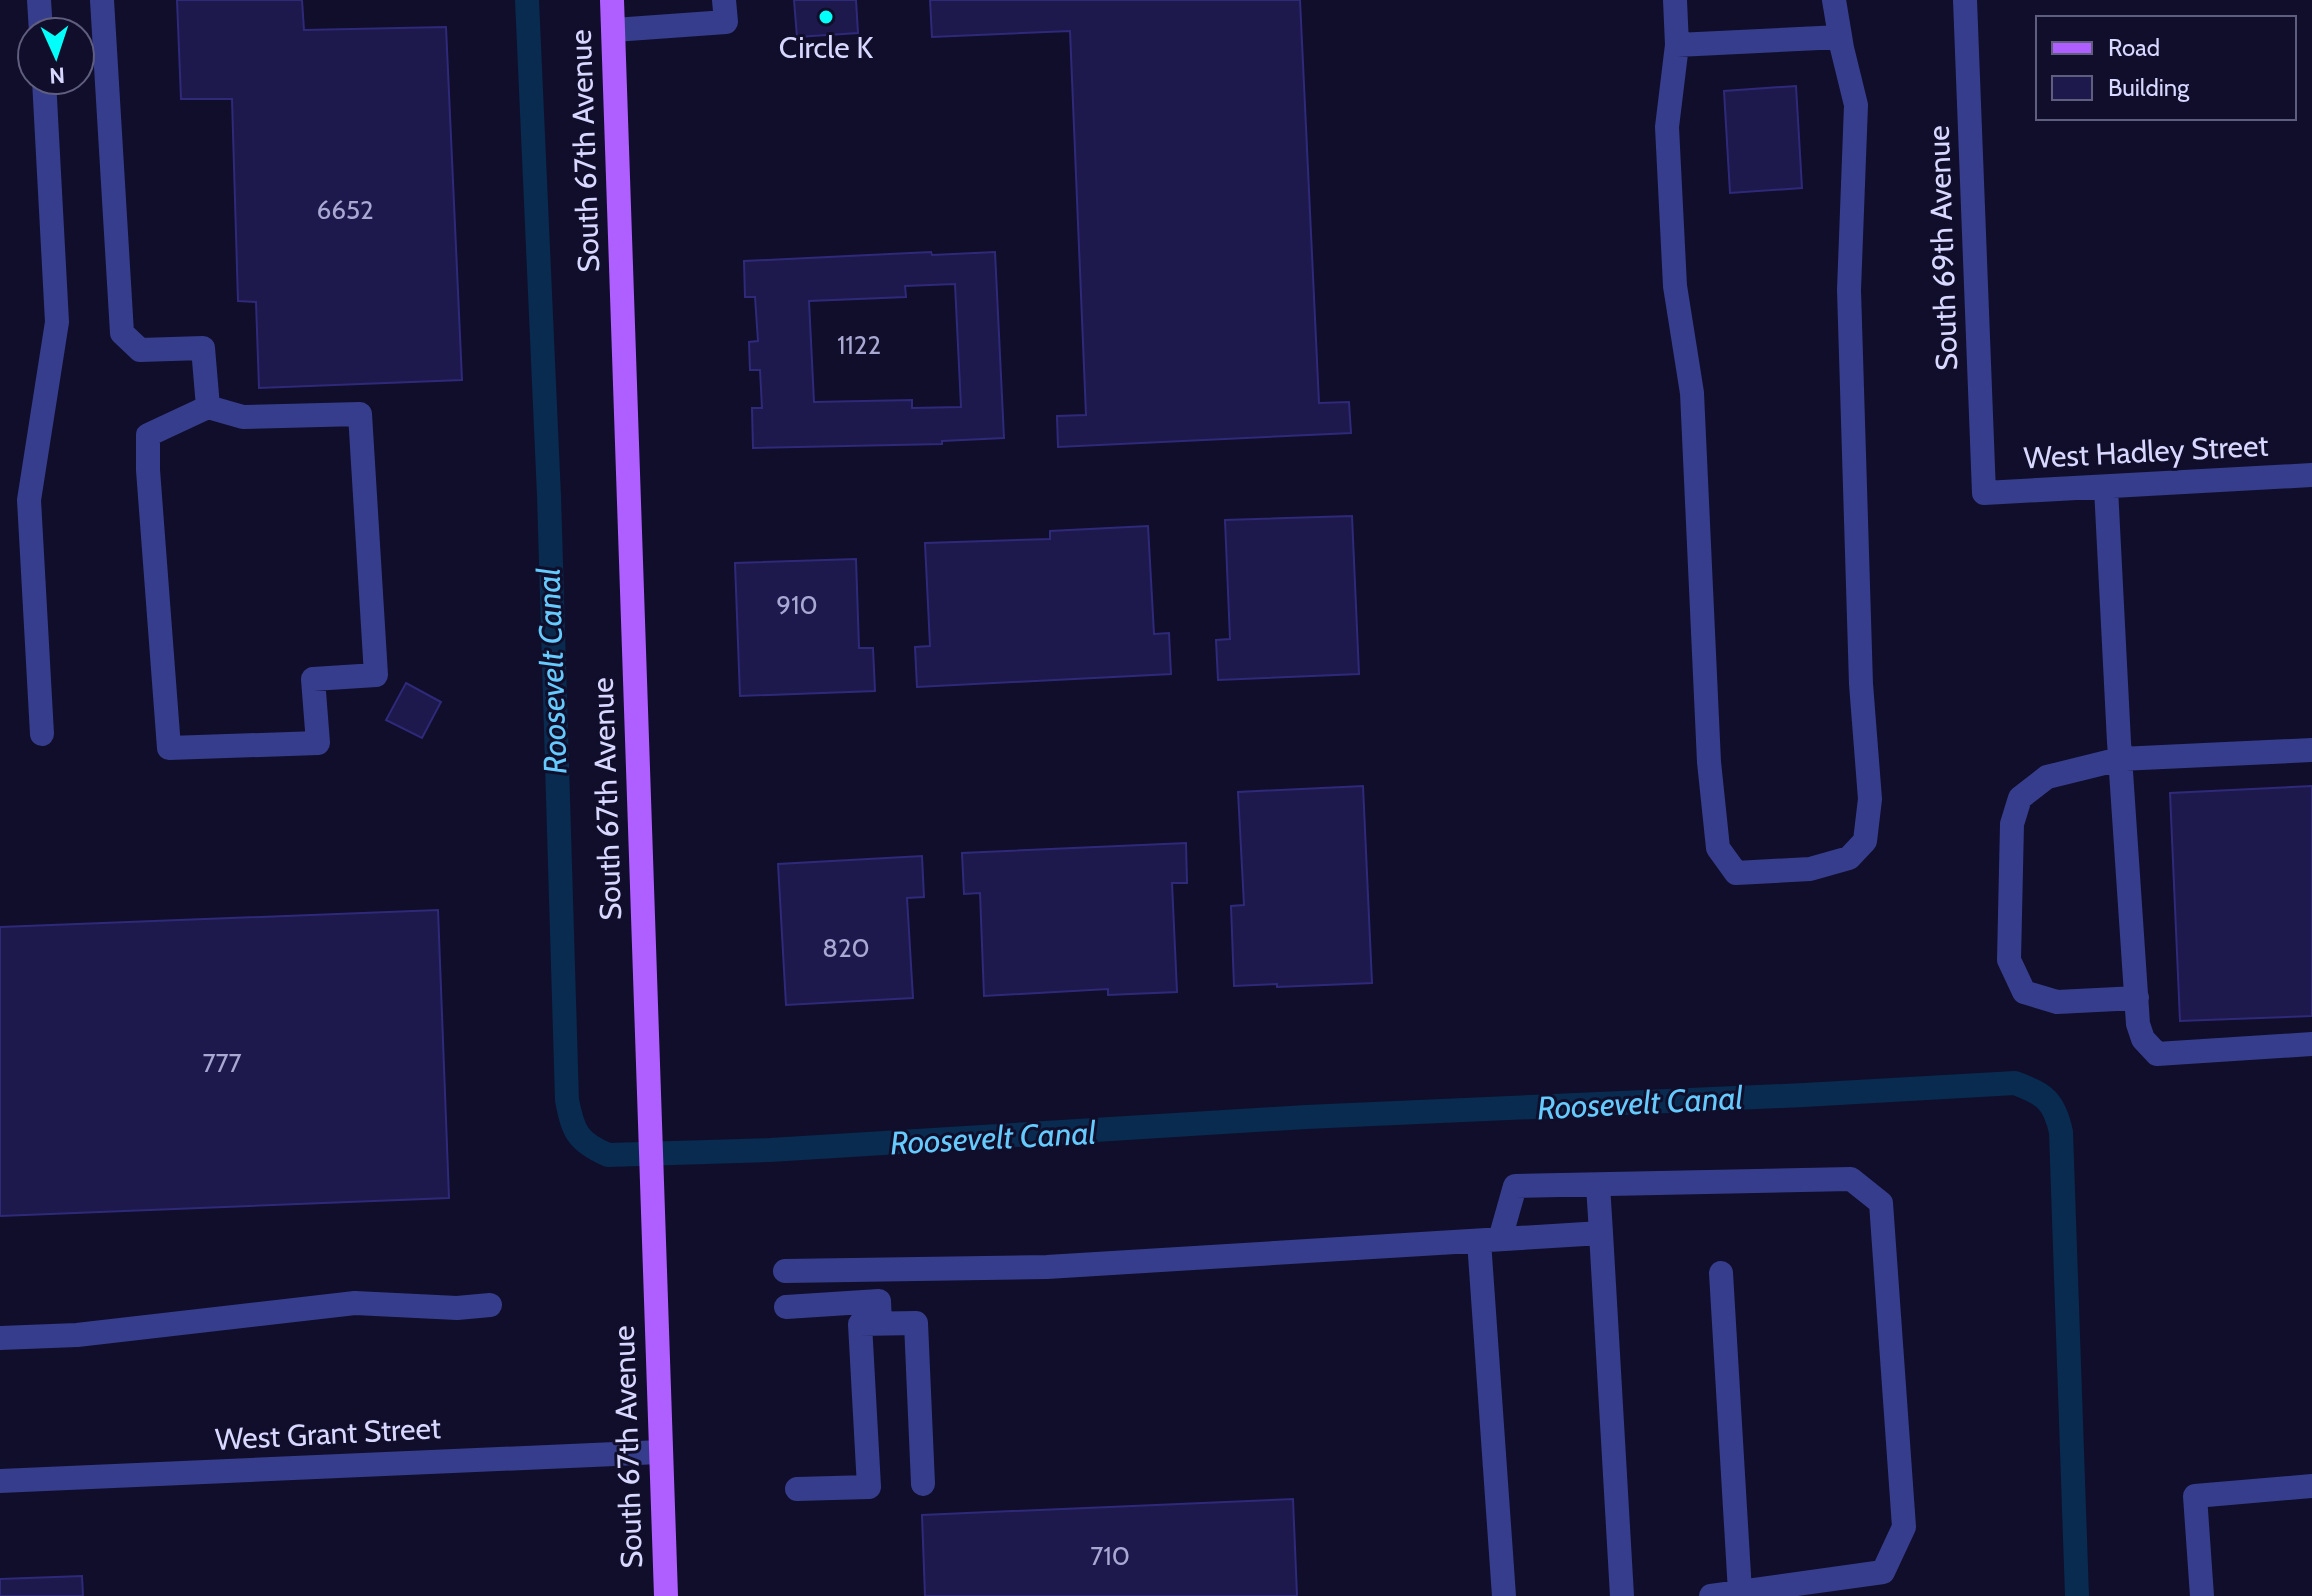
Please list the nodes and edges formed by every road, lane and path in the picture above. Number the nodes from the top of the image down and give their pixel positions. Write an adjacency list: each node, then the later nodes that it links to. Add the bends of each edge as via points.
1 (102, 0): 11 (street, via 122,333 140,350 203,348)
2 (612, 0): 7 (main road, South 67th Avenue)
3 (724, 0): 7 (street, via 726,22)
4 (1675, 0): 9 (street)
5 (1834, 0): 8 (street)
6 (1965, 0): 14 (street, South 69th Avenue)
7 (614, 30): 29 (main road, South 67th Avenue)
8 (1840, 37): 9 (street); 9 (street, via 1856,105 1849,290 1861,684 1870,799 1865,841 1849,858 1810,869 1736,873 1718,848 1709,762 1692,393 1675,286 1667,127)
9 (1677, 45)
10 (45, 96): 15 (street, via 57,322 29,500)
11 (208, 407): 11 (street, via 243,417 360,414 376,675 313,679 318,743 169,748 148,435)
12 (2312, 475): 13 (street, West Hadley Street)
13 (2106, 488): 14 (street, West Hadley Street); 17 (street)
14 (1984, 493)
15 (42, 734)
16 (2312, 750): 17 (street)
17 (2120, 759): 18 (street); 18 (street, via 2047,777 2020,798 2012,824 2009,960 2024,992 2057,1002)
18 (2137, 998): 19 (street, via 2143,1039 2157,1054)
19 (2312, 1044)
20 (1598, 1185): 21 (street); 22 (street, via 1515,1186); 34 (street, via 1851,1179 1881,1203 1904,1527 1883,1572)
21 (1601, 1233): 22 (street); 37 (street)
22 (1489, 1240): 23 (street, via 1047,1267); 36 (street)
23 (785, 1271)
24 (1721, 1273): 34 (street)
25 (490, 1305): 28 (street, via 355,1303 77,1335)
26 (786, 1307): 27 (street, via 879,1301)
27 (880, 1324): 31 (street, via 916,1323); 33 (street, via 860,1324 869,1487)
28 (0, 1338)
29 (660, 1452): 30 (street, West Grant Street); 35 (main road, South 67th Avenue)
30 (0, 1481)
31 (923, 1484)
32 (2312, 1486): 39 (street, via 2195,1496)
33 (797, 1489)
34 (1740, 1592): 38 (street)
35 (666, 1596)
36 (1504, 1596)
37 (1622, 1596)
38 (1711, 1596)
39 (2202, 1596)

